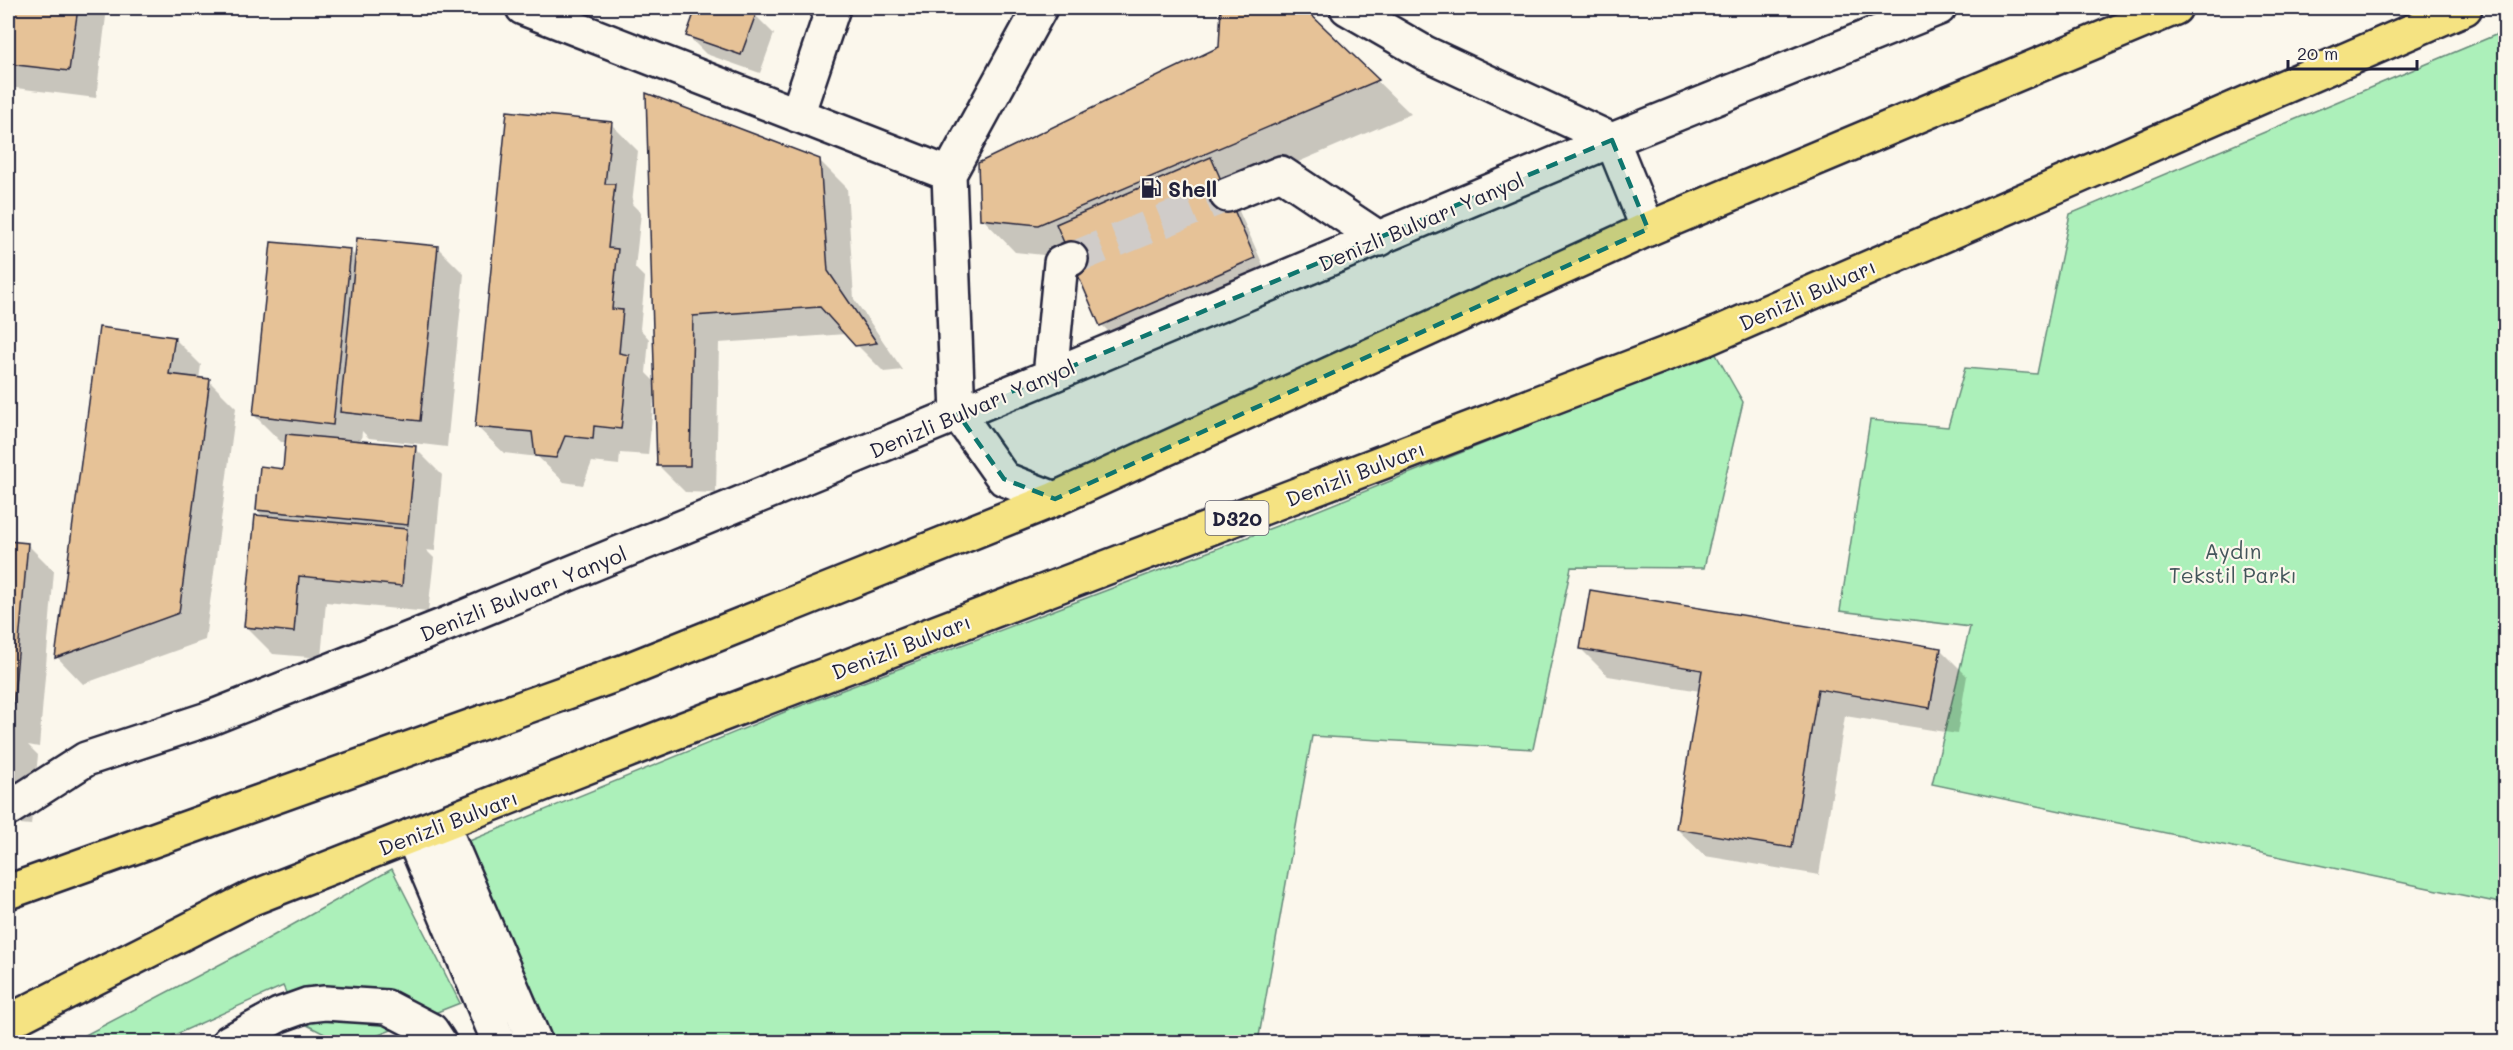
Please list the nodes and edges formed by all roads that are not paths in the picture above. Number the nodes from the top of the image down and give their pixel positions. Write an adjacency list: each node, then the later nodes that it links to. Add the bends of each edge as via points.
1 (833, 8): 8 (street)
2 (1040, 8): 10 (street)
3 (1347, 8): 9 (street, via 1425,53)
4 (1939, 8): 9 (street, Denizli Bulvarı Yanyol)
5 (2175, 8): 12 (highway)
6 (2465, 8): 19 (highway, Denizli Bulvarı / D320, via 1705,339)
7 (535, 10): 8 (street)
8 (797, 115): 10 (street)
9 (1612, 140): 12 (street); 13 (street, Denizli Bulvarı Yanyol)
10 (949, 174): 16 (street)
11 (1227, 195): 13 (street, via 1281,173)
12 (1648, 229): 17 (highway)
13 (1380, 239): 15 (street, Denizli Bulvarı Yanyol)
14 (1071, 259): 15 (street, via 1061,263)
15 (1050, 376): 16 (street, Denizli Bulvarı Yanyol)
16 (958, 414): 17 (street, via 1004,479); 18 (street, Denizli Bulvarı Yanyol, via 219,715 86,759)
17 (1055, 499): 21 (highway, via 623,672)
18 (8, 809)
19 (442, 824): 20 (highway, Denizli Bulvarı / D320); 26 (street)
20 (412, 835): 22 (highway, Denizli Bulvarı / D320, via 250,899); 25 (street)
21 (8, 892)
22 (8, 1022)
23 (229, 1042): 24 (street, via 279,1015 325,1003 387,1007 431,1030)
24 (439, 1042)
25 (499, 1042)
26 (535, 1042)

